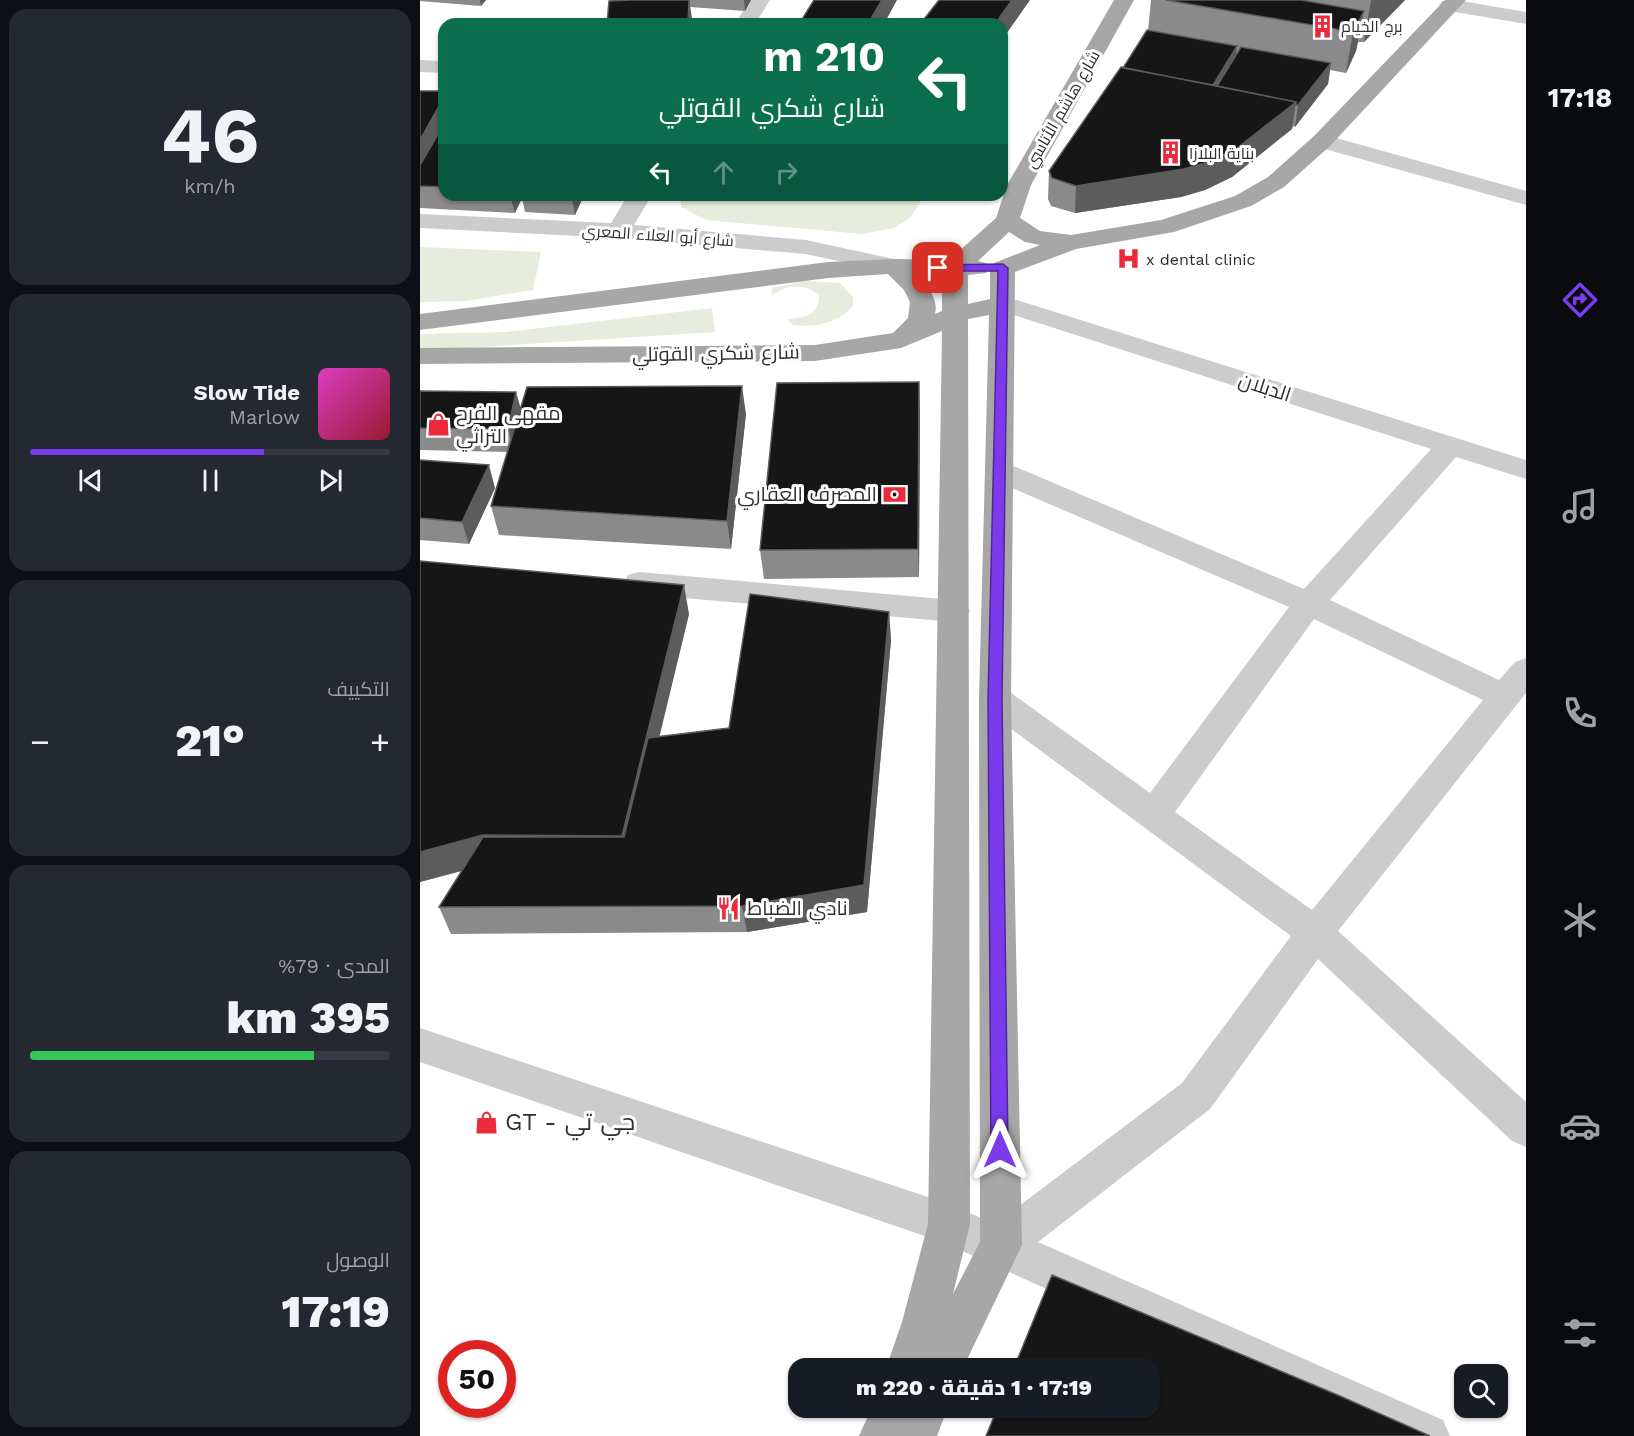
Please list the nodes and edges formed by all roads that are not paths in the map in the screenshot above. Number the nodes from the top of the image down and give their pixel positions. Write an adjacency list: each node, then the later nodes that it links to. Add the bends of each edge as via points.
1 (760, 0): 4 (street)
2 (1124, 0): 12 (main road, شارع هاشم الأتاسي, via 1019,185)
3 (1453, 3): 5 (street); 8 (main road)
4 (749, 18)
5 (1526, 18)
6 (420, 66): 7 (street)
7 (438, 67)
8 (1322, 141): 9 (street); 14 (main road, via 1276,182 1243,201 1165,227)
9 (1526, 198)
10 (636, 201): 13 (street)
11 (420, 221): 13 (street, شارع أبو العلاء المعري)
12 (1007, 221): 14 (main road, via 1034,237); 16 (main road)
13 (618, 231): 15 (street, شارع أبو العلاء المعري, via 806,247)
14 (1071, 242): 17 (main road)
15 (894, 266): 16 (main road); 20 (main road, via 794,274); 21 (main road, via 923,298 925,313 917,327)
16 (955, 268): 17 (main road); 19 (main road)
17 (1003, 268): 18 (main road, via 1000,288)
18 (1004, 304): 19 (main road, شارع شكري القوتلي); 23 (street, الدبلان); 25 (main road)
19 (957, 315): 21 (main road, شارع شكري القوتلي); 28 (main road)
20 (420, 322)
21 (901, 340): 22 (main road, شارع شكري القوتلي, via 814,352)
22 (420, 356)
23 (1450, 446): 24 (street, الدبلان); 27 (street)
24 (1526, 470)
25 (1001, 472): 27 (street); 30 (main road)
26 (610, 580): 28 (street)
27 (1309, 603): 29 (street); 31 (street)
28 (954, 611): 35 (main road)
29 (1516, 683): 32 (street)
30 (995, 699): 31 (street); 36 (main road)
31 (1153, 815): 32 (street)
32 (1315, 933): 34 (street); 36 (street, via 1196,1096)
33 (420, 1045): 35 (street)
34 (1526, 1128)
35 (949, 1224): 36 (street); 37 (main road)
36 (1001, 1245): 38 (main road); 43 (street)
37 (911, 1358)
38 (945, 1358)
39 (890, 1418): 41 (main road)
40 (921, 1418): 42 (main road)
41 (882, 1436)
42 (914, 1436)
43 (1426, 1436)

